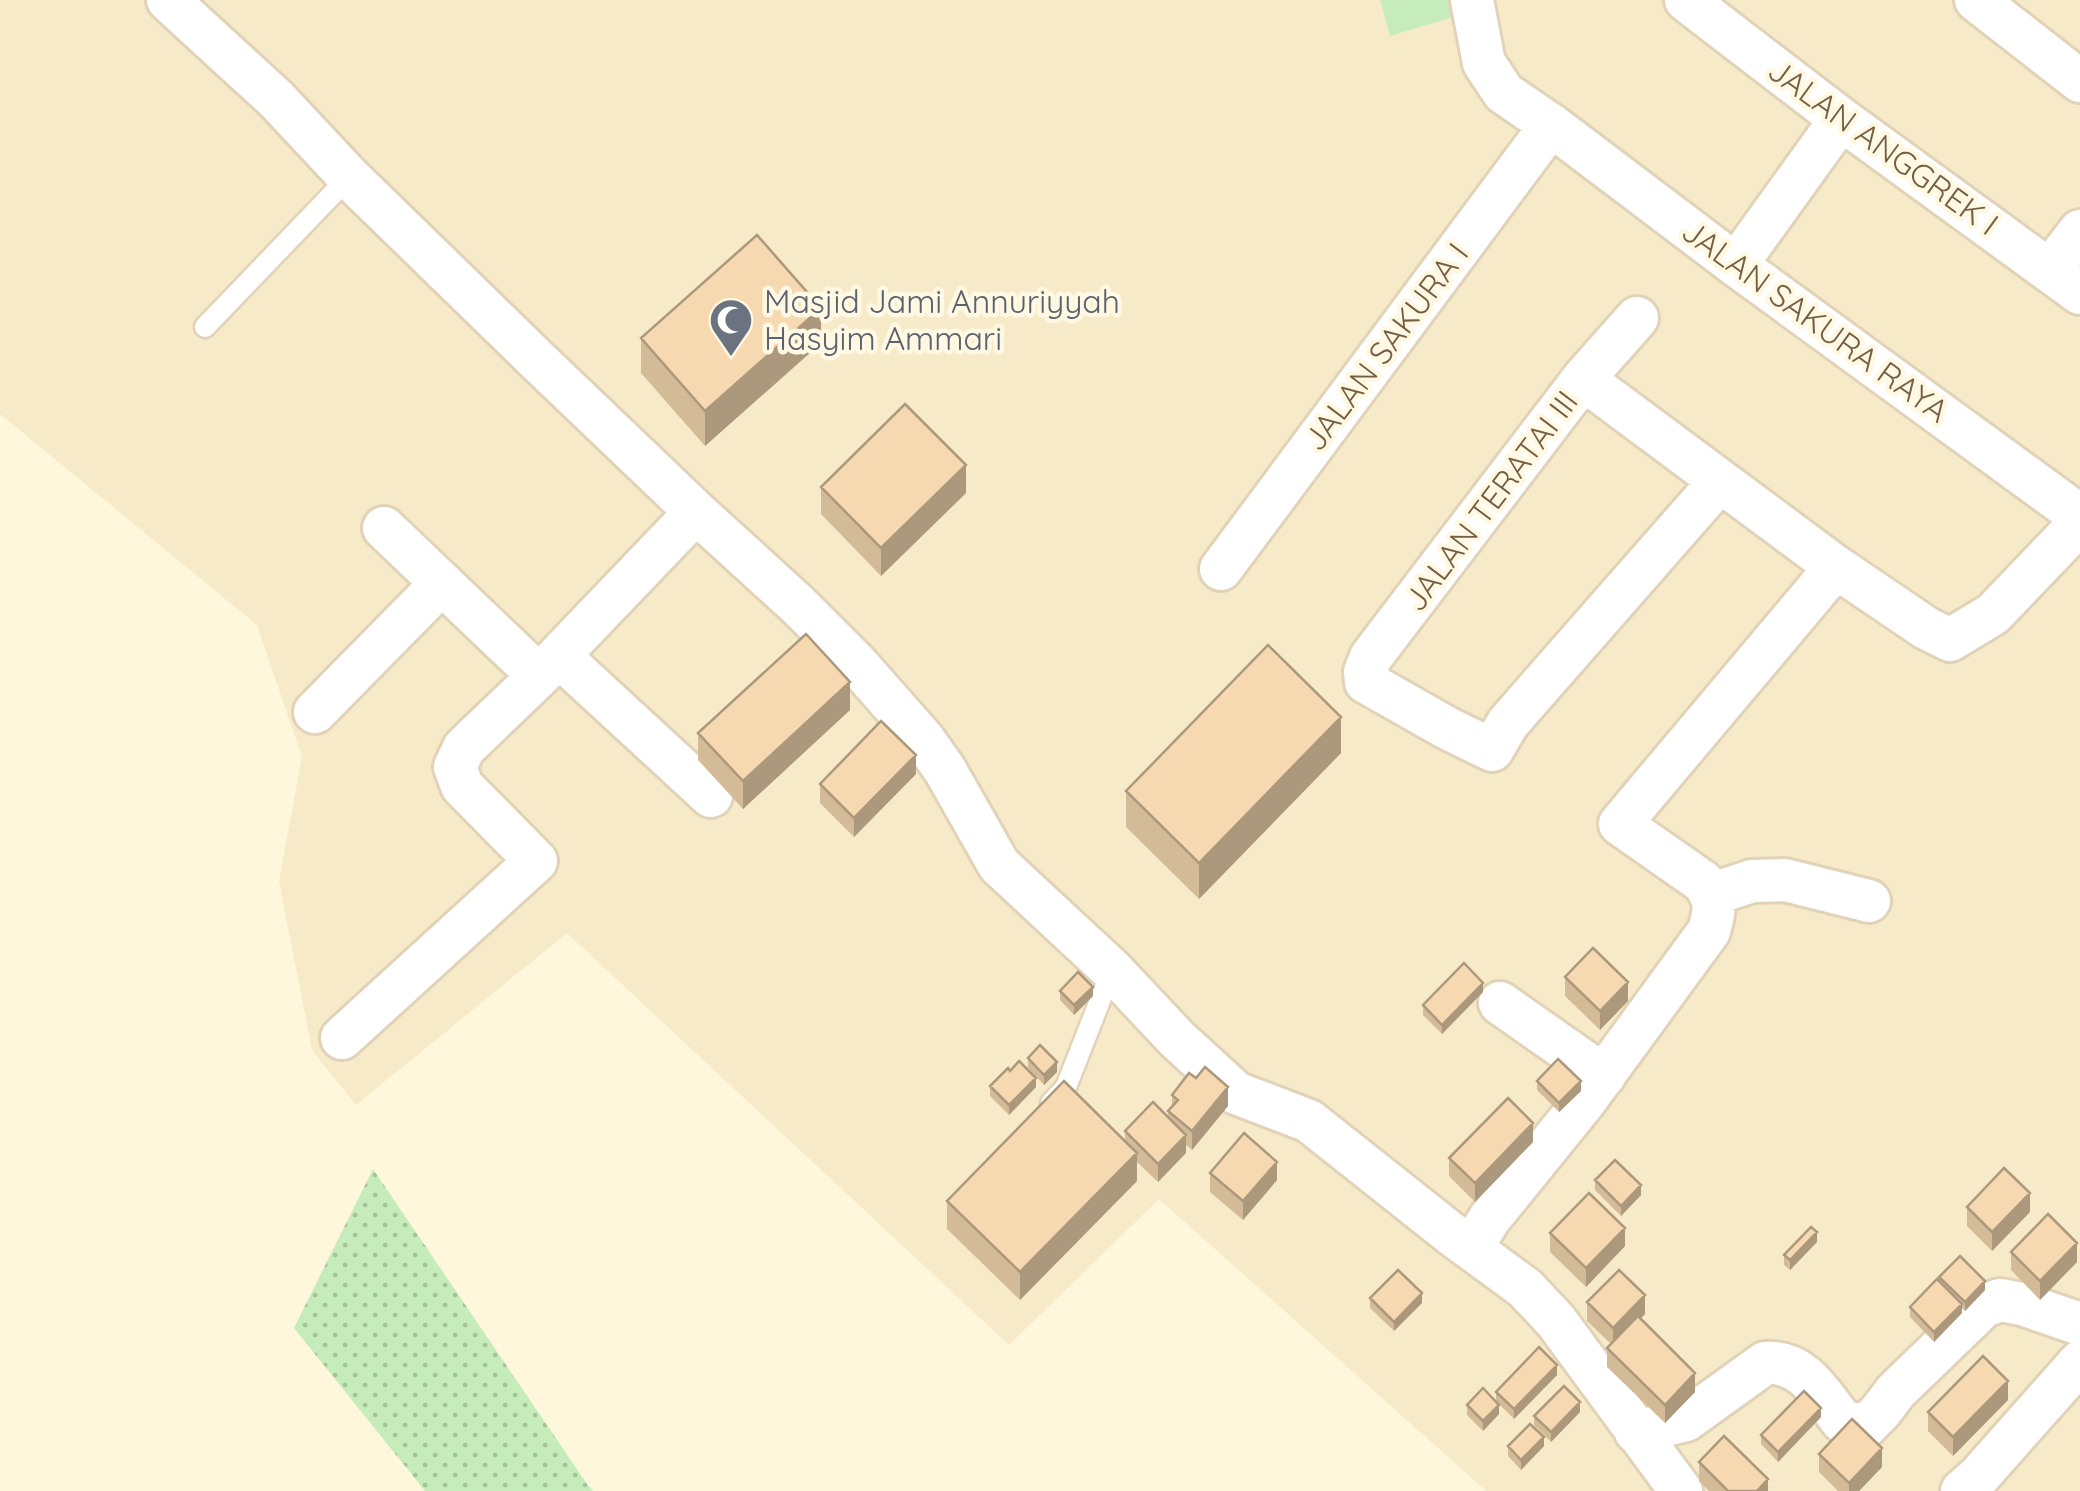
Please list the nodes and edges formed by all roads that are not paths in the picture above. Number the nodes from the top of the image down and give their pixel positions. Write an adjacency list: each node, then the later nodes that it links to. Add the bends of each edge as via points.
1 (168, 0): 8 (street)
2 (1472, 0): 7 (street, JALAN SAKURA RAYA, via 1484,63 1504,94)
3 (1686, 0): 6 (street, JALAN ANGGREK I)
4 (1976, 0): 5 (street)
5 (2080, 81)
6 (1841, 118): 10 (street); 11 (street, JALAN ANGGREK I)
7 (1551, 125): 10 (street, JALAN SAKURA RAYA); 20 (street, JALAN SAKURA I)
8 (349, 177): 13 (lane); 16 (street)
9 (2080, 231): 11 (street)
10 (1736, 265): 17 (street, JALAN SAKURA RAYA)
11 (2065, 282)
12 (1637, 318): 14 (street, JALAN TERATAI III)
13 (205, 327)
14 (1582, 379): 15 (street); 15 (street, JALAN TERATAI III, via 1372,657 1366,682 1492,750 1508,723)
15 (1720, 482): 19 (street)
16 (696, 512): 22 (street); 27 (street, via 856,663 945,770 998,865)
17 (2080, 520): 19 (street, via 1993,614 1950,640)
18 (384, 528): 21 (street)
19 (1836, 567): 25 (street, via 1620,824)
20 (1221, 569)
21 (442, 583): 22 (street); 23 (street)
22 (549, 666): 24 (street); 29 (street, via 464,748 455,767 462,786 536,861)
23 (316, 712)
24 (711, 796)
25 (1712, 894): 26 (street, via 1752,881 1785,880); 30 (street, via 1709,931)
26 (1870, 901)
27 (1112, 970): 31 (lane, via 1066,1087); 32 (street, via 1236,1092 1309,1121)
28 (1500, 1003): 30 (street)
29 (342, 1038)
30 (1604, 1076): 32 (street)
31 (1044, 1111)
32 (1471, 1248): 35 (street, via 1556,1320)
33 (2080, 1324): 35 (street, via 2022,1304 2000,1300 1984,1306 1866,1426 1842,1421 1810,1380 1778,1362 1765,1363 1686,1420)
34 (2080, 1362): 37 (street)
35 (1636, 1432): 36 (street)
36 (1680, 1491)
37 (1962, 1491)

